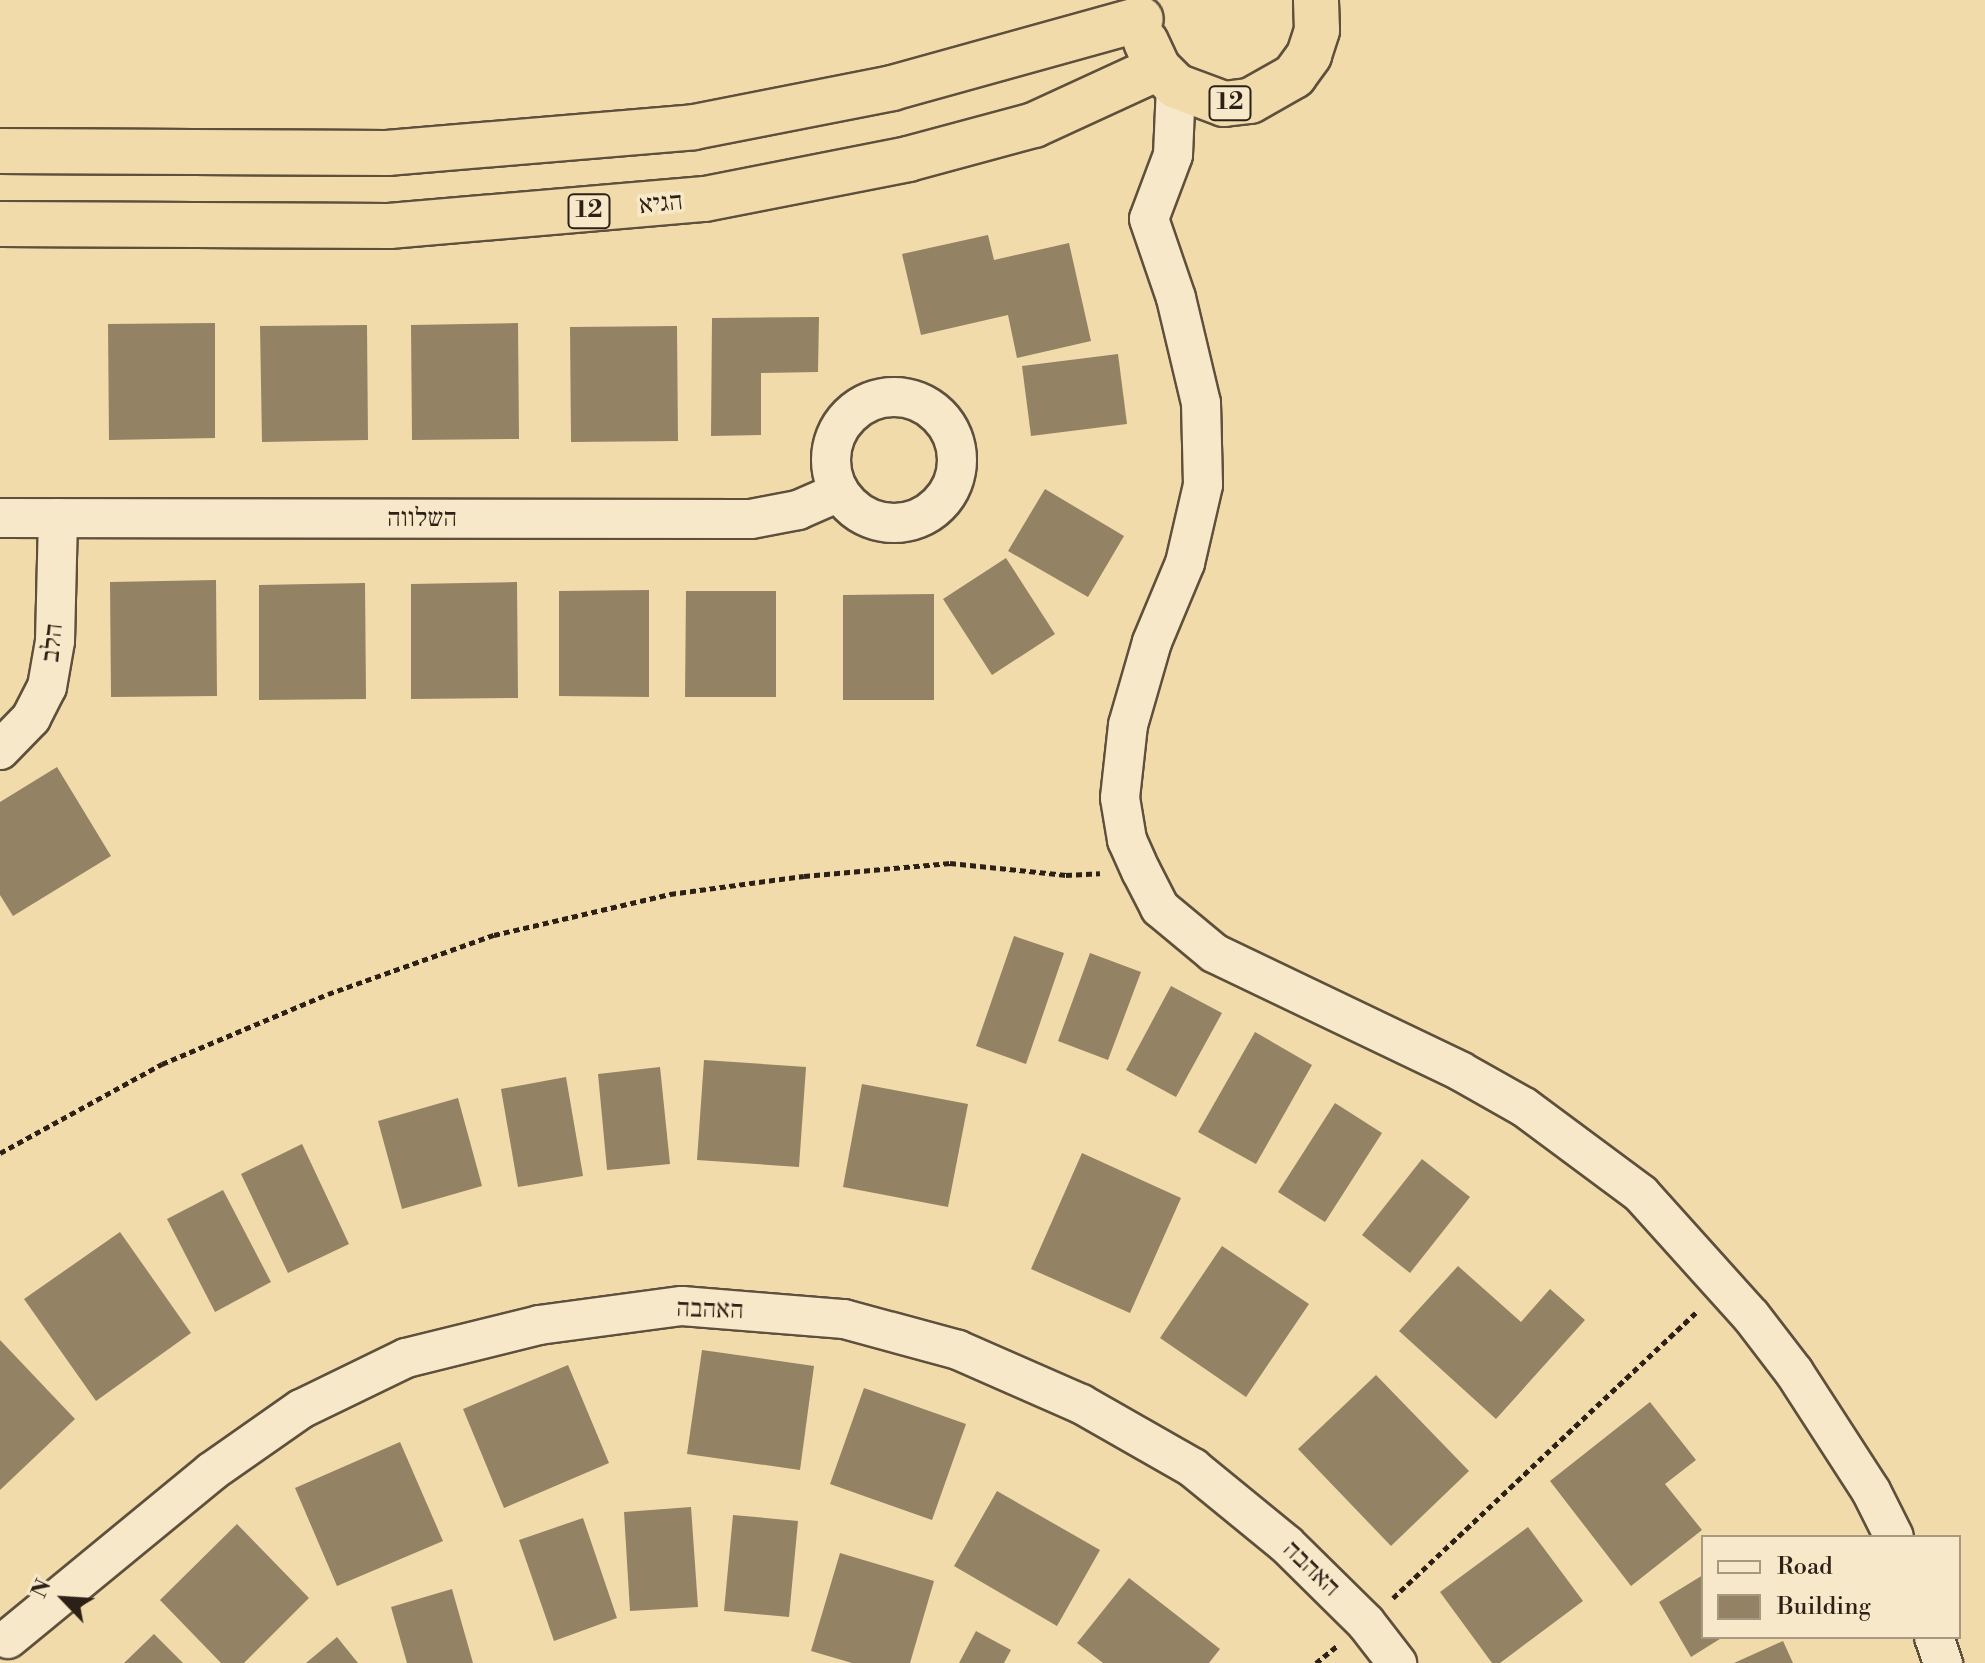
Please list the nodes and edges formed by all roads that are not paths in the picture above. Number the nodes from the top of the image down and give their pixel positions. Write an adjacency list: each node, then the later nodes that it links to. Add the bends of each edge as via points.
1 (1320, 5): 3 (highway, 12, via 1309,55 1274,92 1224,104)
2 (1142, 10): 3 (highway); 4 (highway, via 892,88 694,127 387,153)
3 (1167, 77): 5 (highway, הגיא / 12, via 1034,125 908,159 705,199 389,226); 10 (street, via 1173,155 1149,219 1176,298 1201,403 1203,485 1185,563 1152,642 1128,725 1120,798 1127,840 1141,871 1160,908 1214,953 1460,1071 1598,1158 1641,1194 1725,1286 1837,1434)
4 (0, 151)
5 (0, 224)
6 (839, 492): 8 (street, השלווה, via 798,510 751,519)
7 (0, 518): 8 (street, השלווה)
8 (58, 518): 9 (street, הלב, via 55,641 47,687 31,718)
9 (0, 750)
10 (1893, 1535)
11 (1935, 1639): 14 (street)
12 (10, 1645): 13 (street, האהבה, via 211,1472 301,1409 406,1358 539,1325 682,1306 844,1319 958,1350 1081,1404 1193,1468 1286,1544 1366,1623)
13 (1397, 1663)
14 (1943, 1663)

